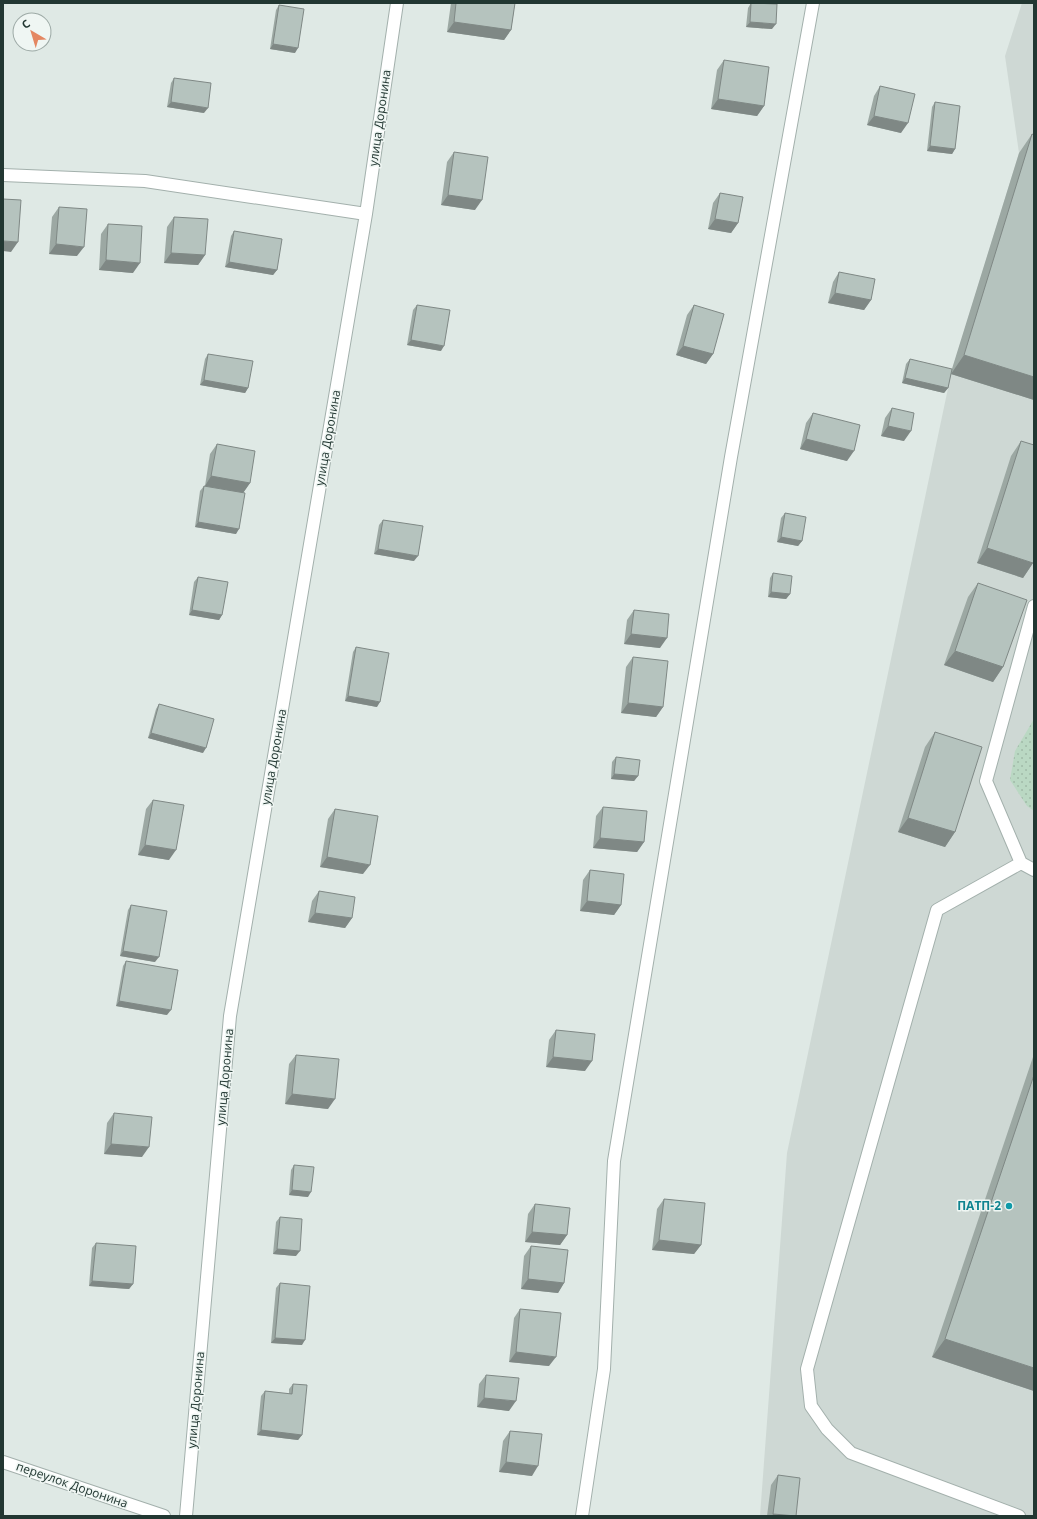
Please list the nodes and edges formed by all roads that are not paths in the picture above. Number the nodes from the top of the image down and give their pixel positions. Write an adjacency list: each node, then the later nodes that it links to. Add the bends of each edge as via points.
1 (397, 3): 4 (street, улица Доронина)
2 (812, 3): 11 (street, via 731,456 614,1160 604,1369)
3 (3, 175): 4 (street, via 145,181)
4 (366, 214): 10 (street, улица Доронина, via 230,1016)
5 (1034, 606): 6 (street, via 986,781)
6 (1021, 863): 7 (street); 12 (street, via 937,910 807,1369 811,1406 827,1429 851,1453)
7 (1034, 870)
8 (3, 1462): 9 (street, переулок Доронина)
9 (164, 1516)
10 (186, 1516)
11 (582, 1516)
12 (1019, 1516)

